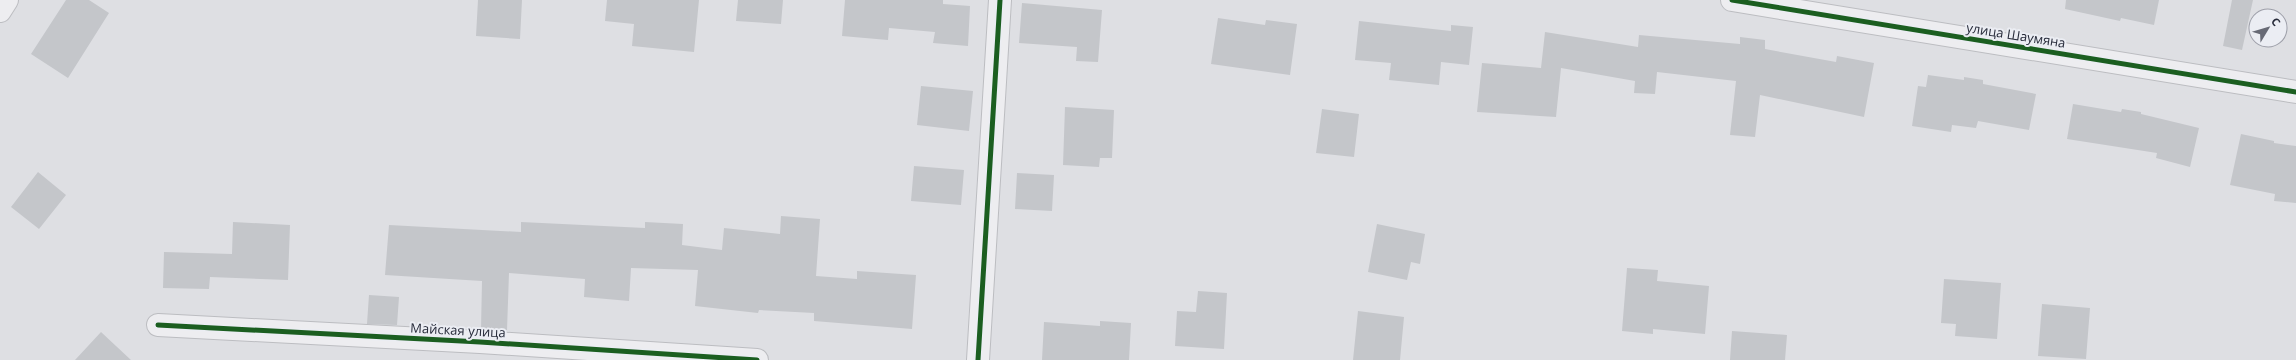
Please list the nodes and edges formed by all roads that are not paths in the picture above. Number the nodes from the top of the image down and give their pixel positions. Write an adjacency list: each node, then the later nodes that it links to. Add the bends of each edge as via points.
1 (7, 0): 4 (street)
2 (1000, 0): 8 (street)
3 (1732, 0): 5 (street, улица Шаумяна)
4 (0, 11)
5 (2296, 92)
6 (158, 325): 7 (street, Майская улица)
7 (757, 360)
8 (978, 360)

